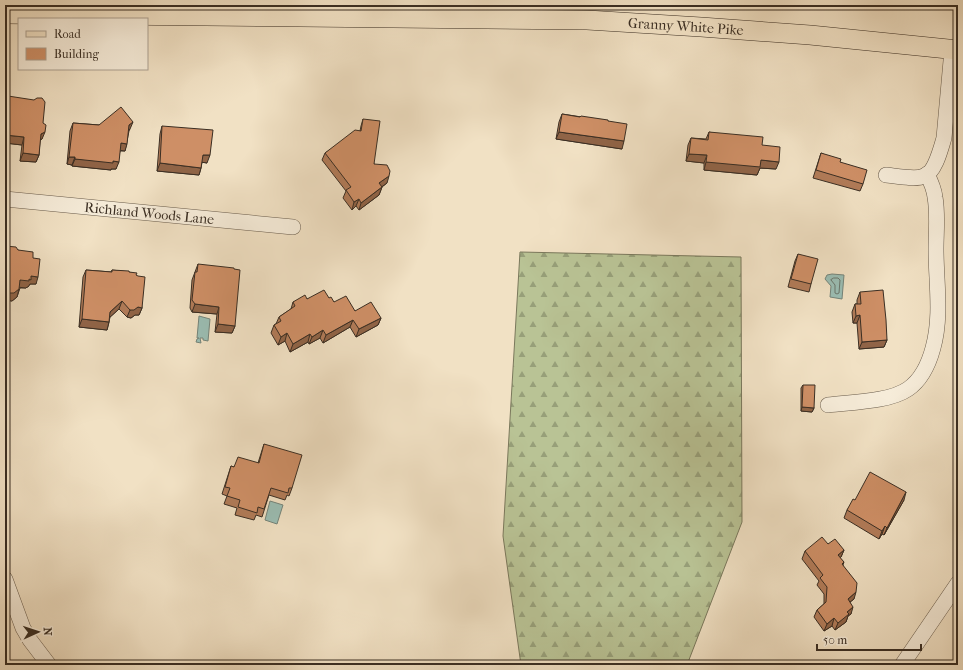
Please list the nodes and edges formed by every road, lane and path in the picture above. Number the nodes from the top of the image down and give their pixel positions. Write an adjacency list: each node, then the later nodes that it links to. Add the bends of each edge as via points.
1 (64, 10): 2 (main road, Granny White Pike); 3 (main road, Granny White Pike, via 587,20 810,35)
2 (5, 14)
3 (955, 50): 4 (street, via 944,138)
4 (928, 174): 5 (street, via 917,177); 8 (street, via 936,202 938,305 937,329 931,357 916,382 899,394)
5 (886, 175)
6 (5, 199): 7 (street, Richland Woods Lane)
7 (293, 227)
8 (828, 404)
9 (5, 579): 11 (street, via 23,628)
10 (958, 583): 12 (street)
11 (49, 665)
12 (902, 665)

